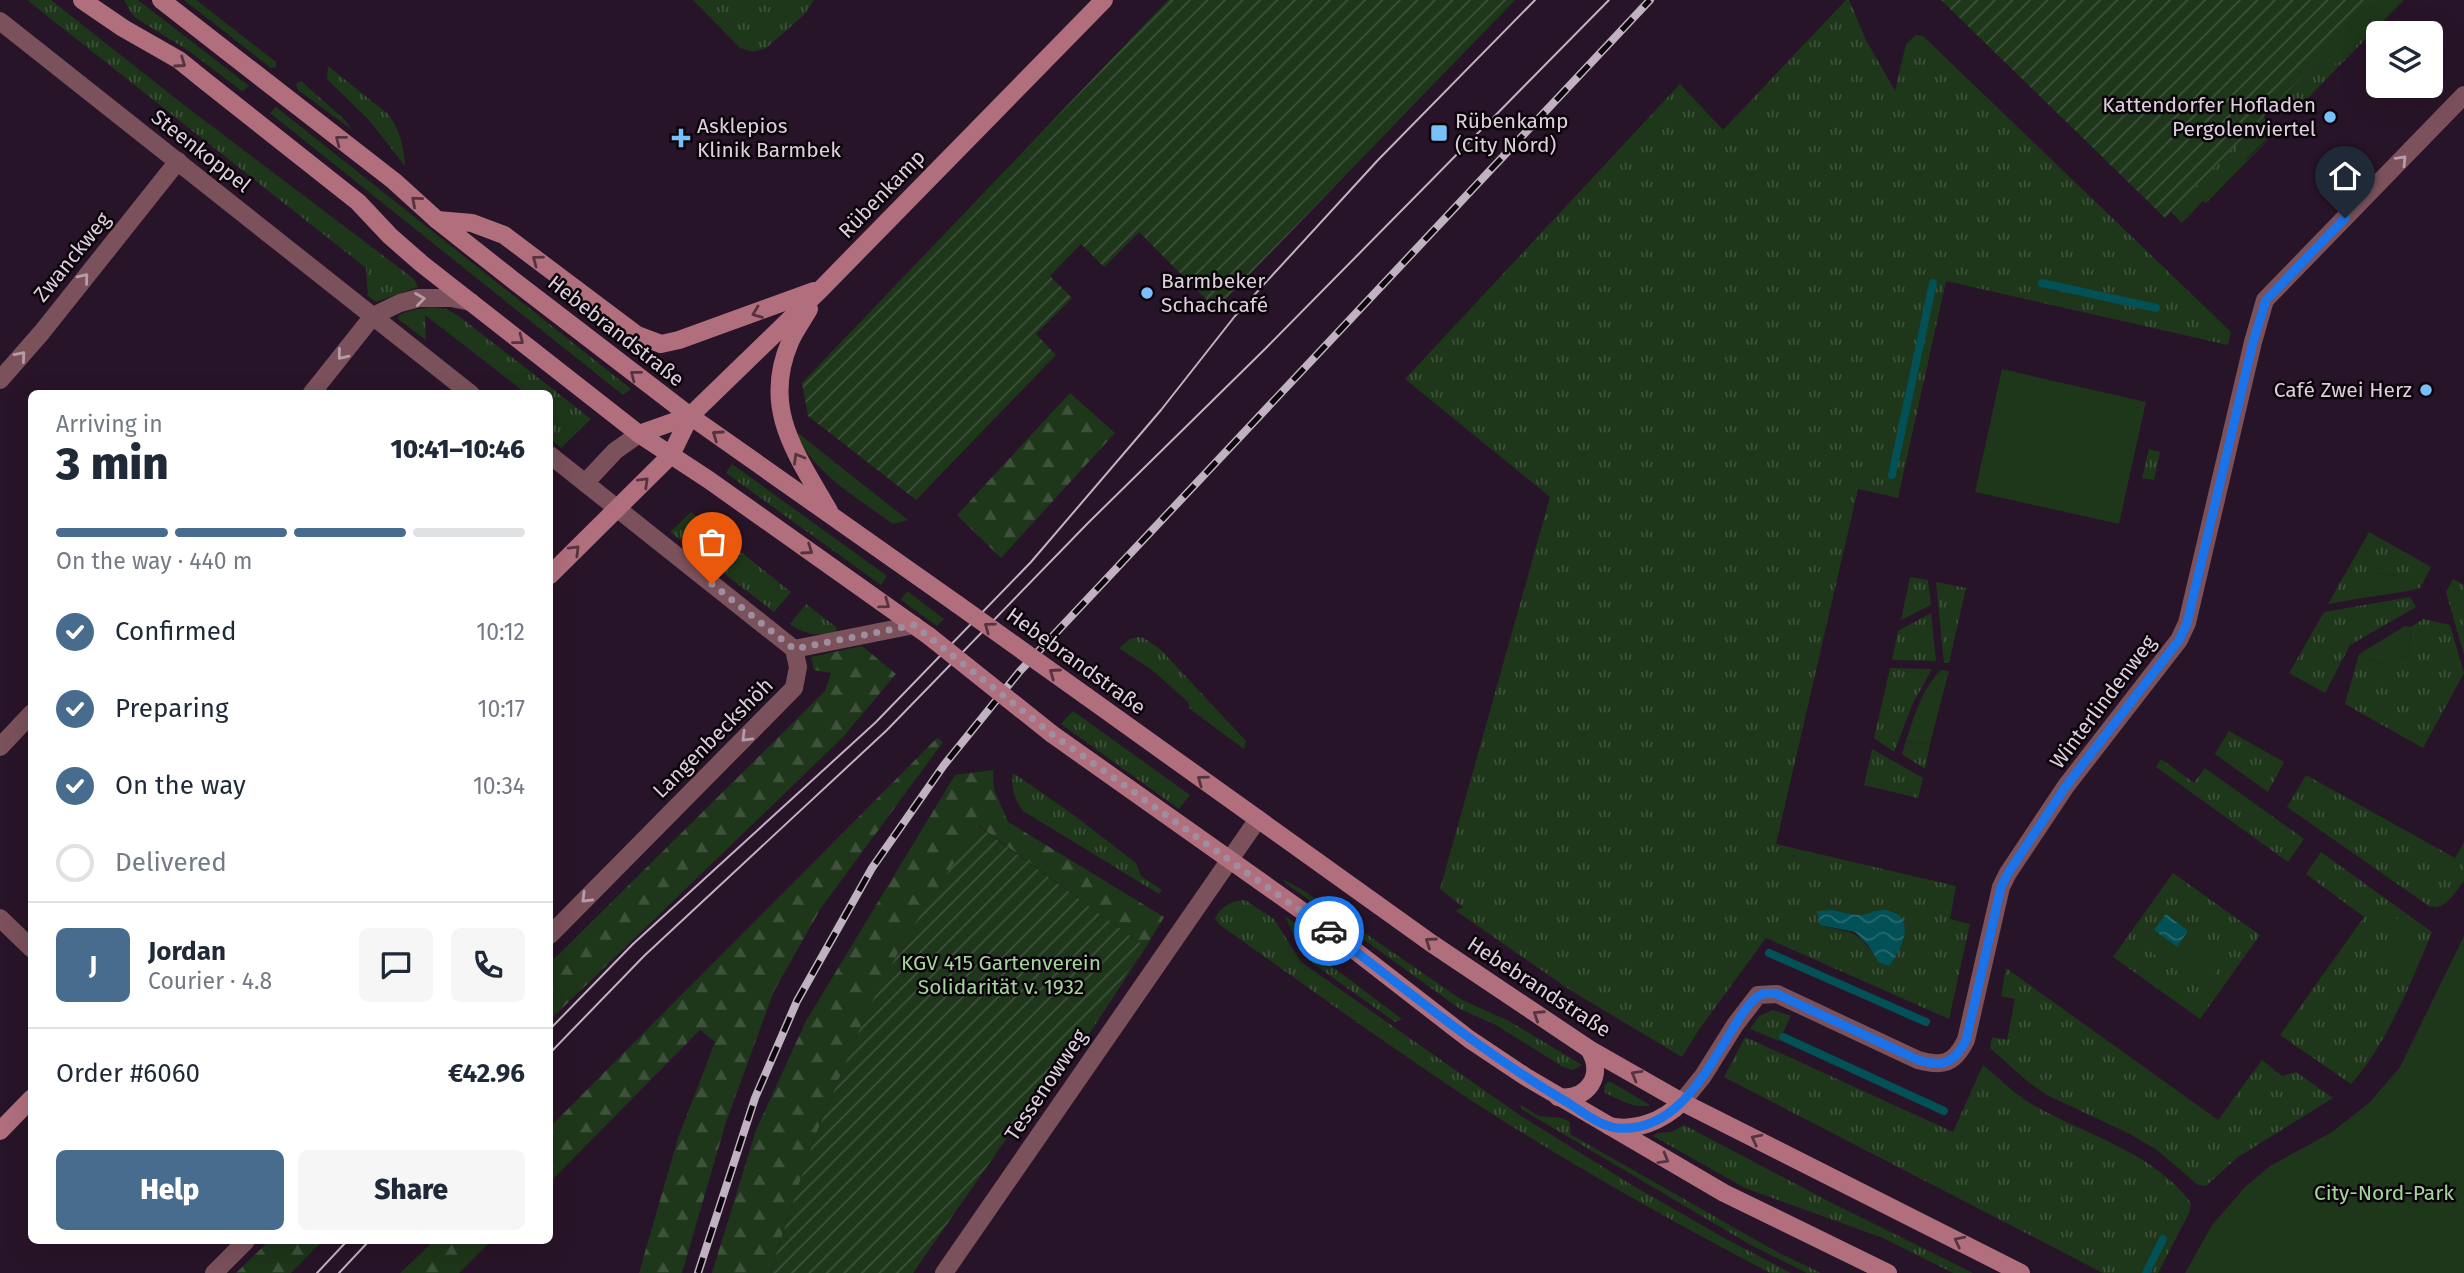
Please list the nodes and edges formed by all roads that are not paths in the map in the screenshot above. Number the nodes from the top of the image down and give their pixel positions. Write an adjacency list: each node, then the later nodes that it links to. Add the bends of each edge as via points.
1 (82, 0): 9 (main road, one-way to 9, via 179,60 358,202 390,236)
2 (161, 0): 7 (main road, Hebebrandstraße, one-way to 2)
3 (1104, 0): 8 (main road, Rübenkamp)
4 (0, 22): 6 (street, Steenkoppel)
5 (2464, 95): 34 (street, Winterlindenweg, one-way to 5, via 1746,1009 1758,995 1768,993 1918,1060 1935,1065 1949,1062 1959,1052 1966,1040 2008,873 2187,623 2262,308 2272,292)
6 (178, 161): 10 (street, Steenkoppel); 11 (street, Zwanckweg, one-way to 6)
7 (438, 220): 8 (main road, one-way to 7, via 701,334 654,342 637,335 504,235 472,223); 14 (main road, Hebebrandstraße, one-way to 7)
8 (821, 289): 14 (main road, Rübenkamp); 20 (main road, one-way to 8, via 788,439 779,398 781,368 790,340)
9 (471, 302): 10 (street, one-way to 9, via 419,298); 15 (main road, one-way to 15)
10 (373, 316): 12 (street, one-way to 12); 13 (street, Steenkoppel)
11 (0, 380)
12 (314, 390)
13 (466, 390)
14 (690, 416): 15 (main road, Rübenkamp); 16 (main road, Rübenkamp); 20 (main road, Hebebrandstraße, one-way to 14)
15 (639, 434): 16 (main road); 18 (street, Rübenkamp)
16 (671, 456): 19 (main road, Rübenkamp, one-way to 16); 22 (main road, one-way to 22)
17 (553, 458): 18 (street)
18 (584, 483): 19 (street)
19 (617, 508): 21 (main road, Rübenkamp, one-way to 19); 23 (street)
20 (833, 517): 26 (main road, Hebebrandstraße, one-way to 20, bridge)
21 (553, 572)
22 (914, 625): 23 (street); 27 (main road, bridge, via 1052,734)
23 (794, 649): 29 (street, Langenbeckshöh, one-way to 29, via 798,667 794,688)
24 (28, 717): 25 (street)
25 (0, 747)
26 (1258, 820): 27 (street, Tessenowweg); 31 (main road, Hebebrandstraße, one-way to 26)
27 (1229, 861): 32 (main road, via 1322,925 1469,1039); 39 (street, Tessenowweg)
28 (0, 918): 30 (street)
29 (553, 932)
30 (28, 945)
31 (1589, 1049): 32 (main road, via 1596,1066 1592,1084 1577,1096); 34 (main road, Hebebrandstraße, one-way to 31)
32 (1558, 1097): 35 (main road)
33 (28, 1102): 36 (main road)
34 (1682, 1102): 35 (main road, via 1644,1125); 41 (main road, Hebebrandstraße, one-way to 34)
35 (1605, 1125): 40 (main road, one-way to 40, via 1724,1193)
36 (0, 1131)
37 (243, 1244): 38 (street)
38 (214, 1273)
39 (944, 1273)
40 (1888, 1273)
41 (2021, 1273)

